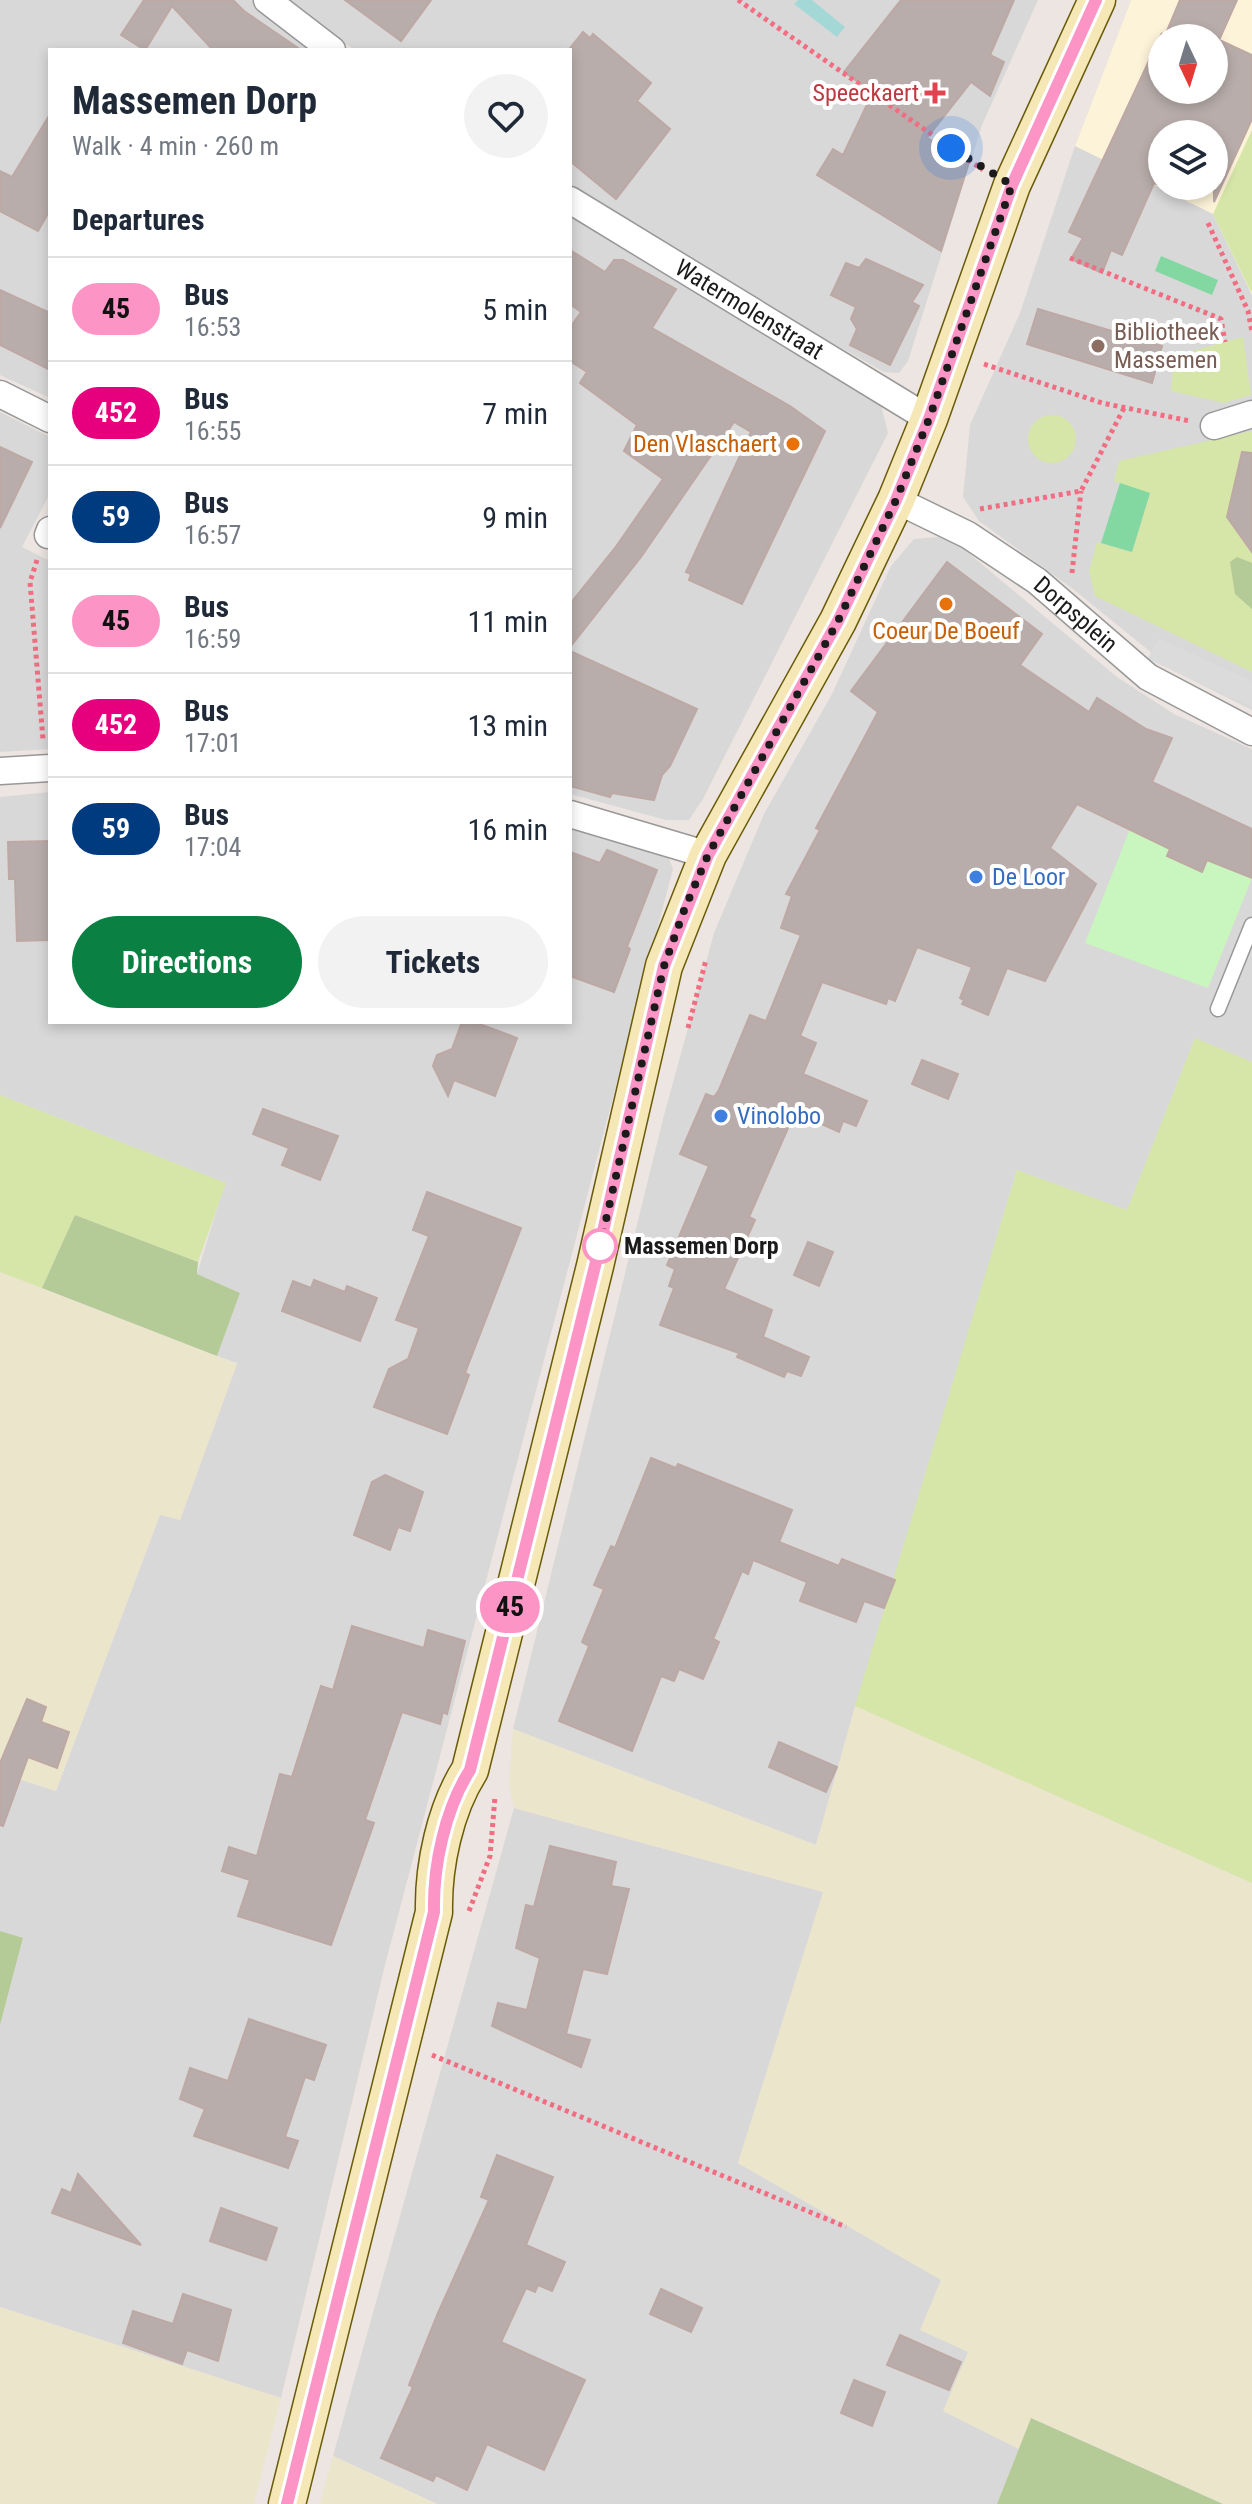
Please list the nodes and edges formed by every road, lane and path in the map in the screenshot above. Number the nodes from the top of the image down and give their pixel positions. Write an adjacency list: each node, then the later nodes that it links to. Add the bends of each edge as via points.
1 (267, 0): 4 (street)
2 (738, 0): 5 (path, via 978,167)
3 (1097, 0): 5 (main road)
4 (329, 48)
5 (1012, 185): 13 (main road)
6 (572, 201): 18 (street, Watermolenstraat)
7 (1208, 223): 10 (path)
8 (1070, 258): 12 (path, via 1221,319)
9 (1252, 304): 10 (path)
10 (1248, 311): 11 (path)
11 (1252, 332)
12 (1225, 342)
13 (952, 354): 15 (path); 18 (main road)
14 (0, 394): 17 (street)
15 (1124, 408): 19 (path); 20 (path)
16 (1252, 414): 19 (street)
17 (48, 418)
18 (929, 419): 21 (main road)
19 (1214, 426)
20 (1081, 491): 22 (path); 24 (path)
21 (896, 500): 22 (street, Dorpsplein); 29 (main road, via 838,621)
22 (932, 518): 24 (street, Dorpsplein, via 968,535)
23 (48, 536): 26 (path, via 30,582)
24 (1071, 610): 25 (street, Dorpsplein, via 1148,677)
25 (1252, 732)
26 (48, 768): 27 (street)
27 (0, 771)
28 (572, 815): 29 (street)
29 (708, 855): 32 (main road, via 664,966 470,1770 457,1790 434,1883 434,1912)
30 (1252, 925): 31 (lane)
31 (1218, 1009)
32 (402, 2043): 33 (path); 34 (main road)
33 (846, 2227)
34 (287, 2504)

